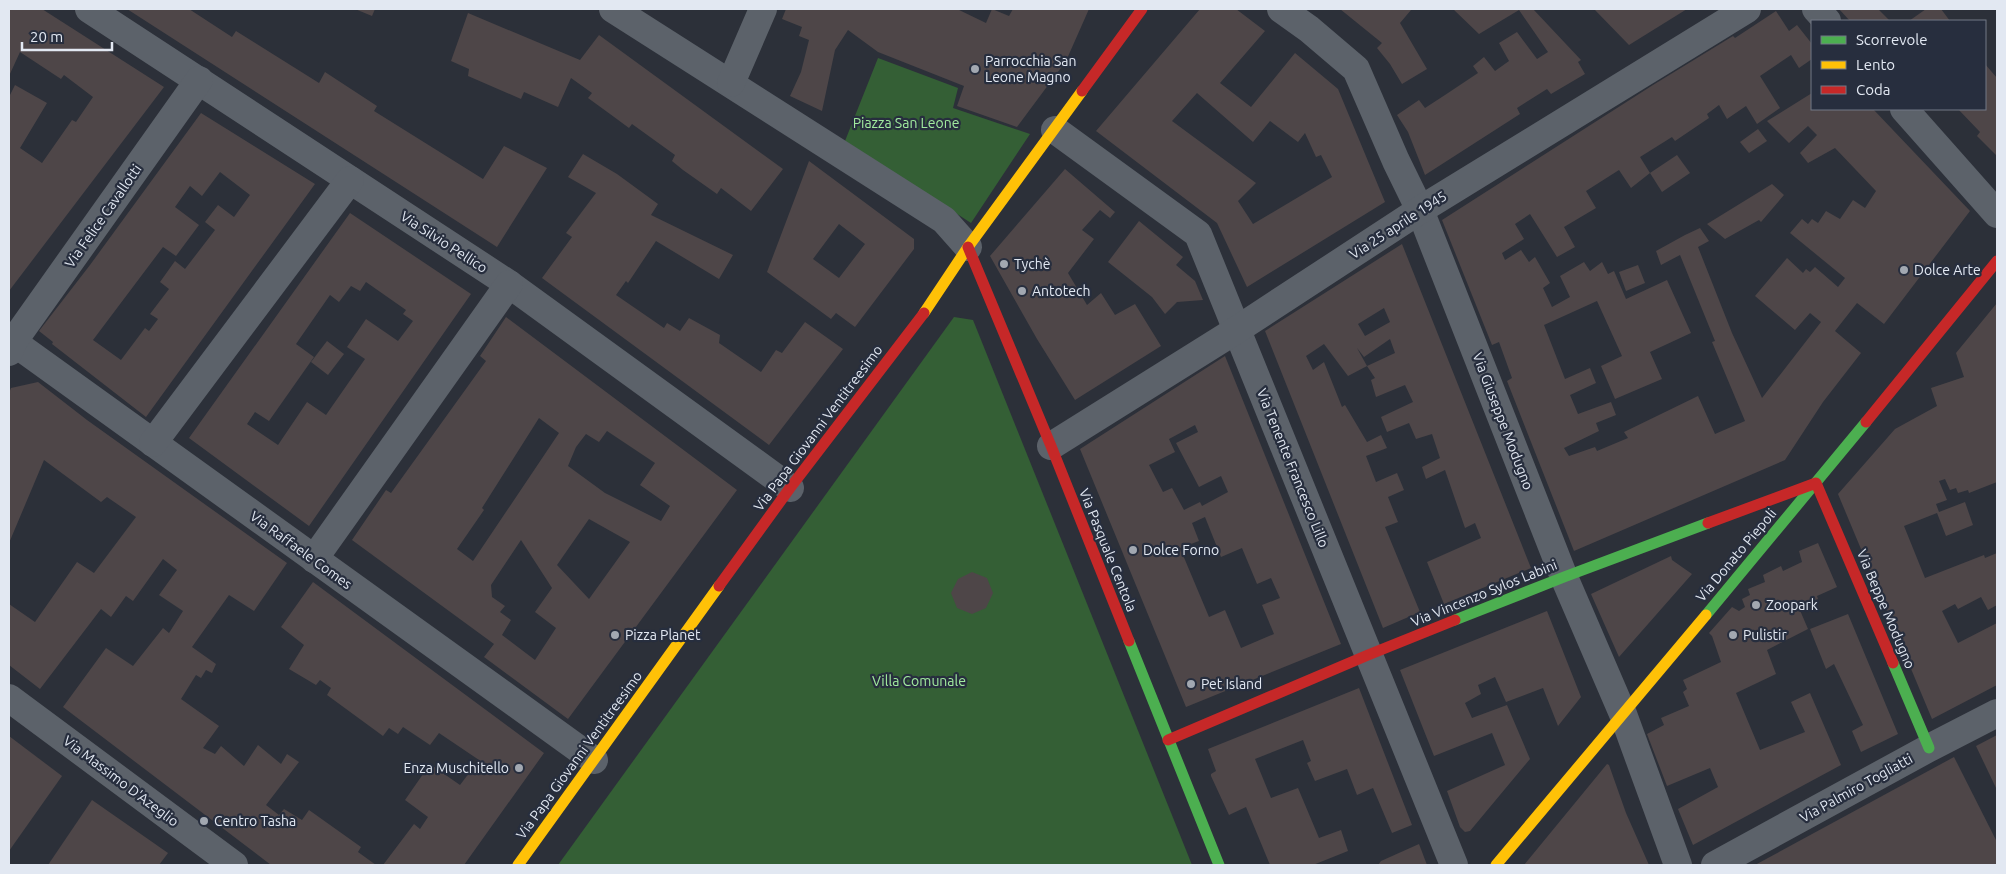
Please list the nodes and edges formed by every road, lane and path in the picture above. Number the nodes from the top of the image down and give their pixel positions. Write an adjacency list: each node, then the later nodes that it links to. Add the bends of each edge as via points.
1 (89, 9): 9 (street, Via Silvio Pellico)
2 (613, 9): 10 (street)
3 (763, 9): 10 (street)
4 (1142, 9): 12 (street, Via Papa Giovanni Ventitreesimo)
5 (1281, 9): 14 (street, Via Giuseppe Modugno, via 1356,69)
6 (1747, 9): 14 (street, Via 25 aprile 1945)
7 (1816, 9): 8 (street)
8 (1826, 20)
9 (199, 80): 13 (street, Via Silvio Pellico); 20 (street, Via Felice Cavallotti)
10 (730, 83): 16 (street, via 944,220)
11 (1905, 110): 15 (street)
12 (1055, 130): 16 (street, Via Papa Giovanni Ventitreesimo); 19 (street, Via Tenente Francesco Lillo, via 1198,234)
13 (350, 180): 18 (street, Via Silvio Pellico); 21 (street)
14 (1420, 210): 19 (street, Via 25 aprile 1945); 26 (street, Via Giuseppe Modugno)
15 (1997, 214)
16 (968, 247): 22 (street, Via Pasquale Centola); 24 (street, Via Papa Giovanni Ventitreesimo, via 926,310)
17 (1997, 261): 23 (street, Via Donato Piepoli)
18 (509, 284): 24 (street, Via Silvio Pellico); 25 (street)
19 (1238, 329): 22 (street, Via 25 aprile 1945); 27 (street, Via Tenente Francesco Lillo)
20 (10, 344): 21 (street, Via Raffaele Comes)
21 (153, 444): 25 (street, Via Raffaele Comes)
22 (1051, 446): 31 (street, Via Pasquale Centola)
23 (1816, 483): 26 (street, Via Vincenzo Sylos Labini); 30 (street, Via Donato Piepoli); 32 (street, Via Beppe Modugno)
24 (790, 488): 33 (street, Via Papa Giovanni Ventitreesimo)
25 (314, 559): 33 (street, Via Raffaele Comes)
26 (1564, 577): 27 (street, Via Vincenzo Sylos Labini); 30 (street, Via Giuseppe Modugno)
27 (1368, 655): 31 (street, Via Vincenzo Sylos Labini); 37 (street, Via Tenente Francesco Lillo)
28 (9, 698): 34 (street, Via Massimo D'Azeglio)
29 (1997, 713): 32 (street, Via Palmiro Togliatti)
30 (1623, 714): 38 (street, Via Donato Piepoli); 39 (street, Via Giuseppe Modugno)
31 (1168, 740): 36 (street, Via Pasquale Centola)
32 (1929, 748): 40 (street, Via Palmiro Togliatti)
33 (594, 760): 35 (street, Via Papa Giovanni Ventitreesimo)
34 (234, 865)
35 (518, 865)
36 (1219, 865)
37 (1454, 865)
38 (1496, 865)
39 (1678, 865)
40 (1715, 865)

